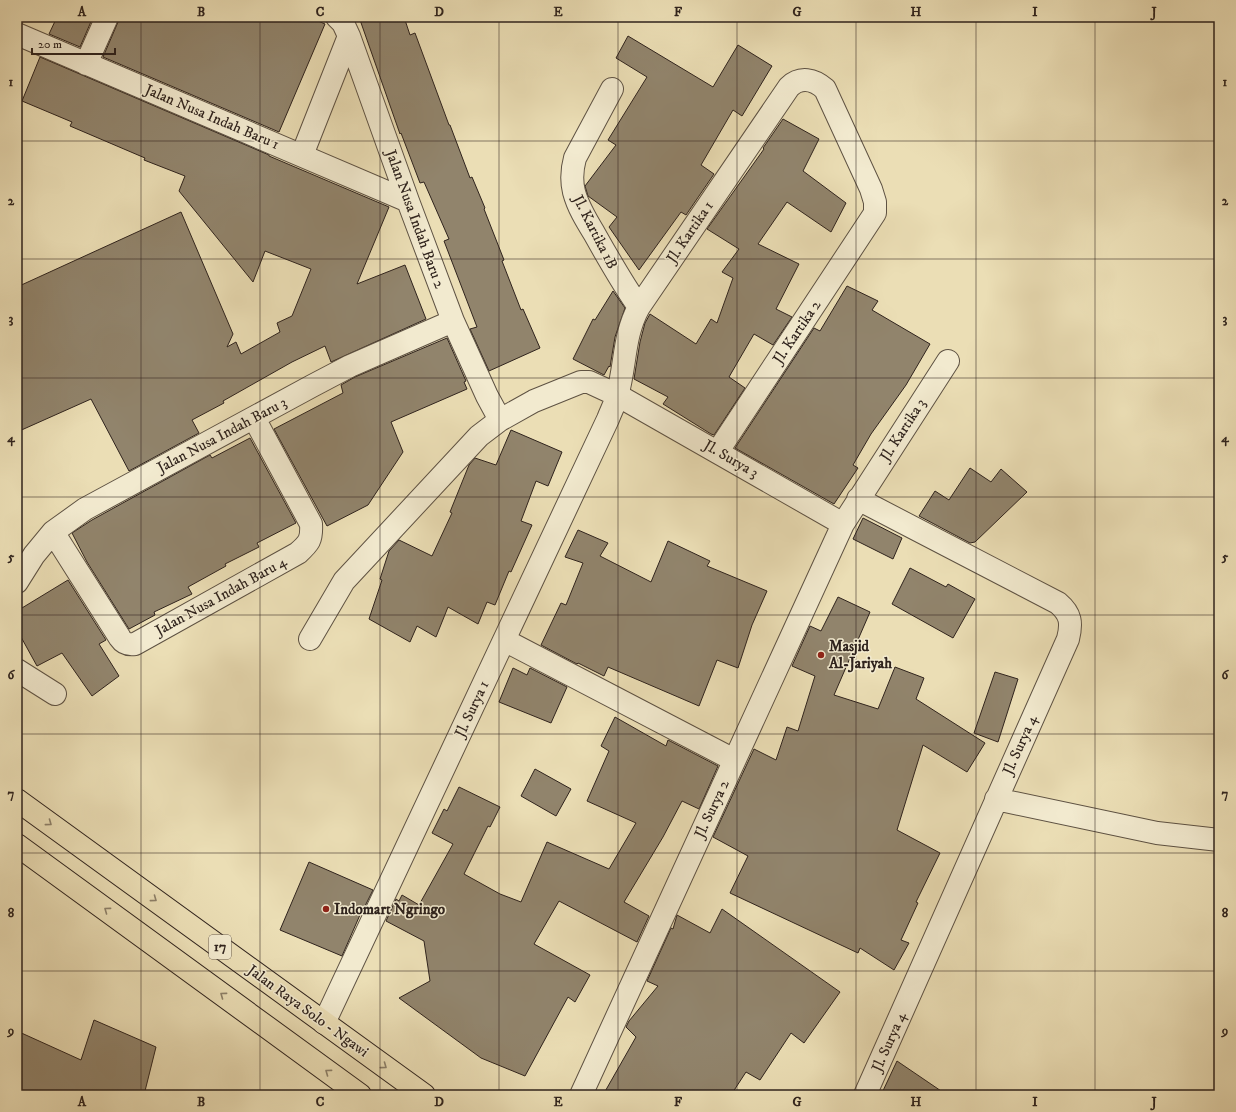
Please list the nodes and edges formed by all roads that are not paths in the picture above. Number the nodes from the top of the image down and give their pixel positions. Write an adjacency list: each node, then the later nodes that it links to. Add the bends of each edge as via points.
1 (106, 17): 5 (street)
2 (337, 17): 4 (street, Jalan Nusa Indah Baru 2)
3 (17, 34): 5 (street, Jalan Nusa Indah Baru 1)
4 (349, 36): 8 (street); 9 (street, Jalan Nusa Indah Baru 2)
5 (86, 64): 8 (street, Jalan Nusa Indah Baru 1)
6 (794, 82): 10 (street, Jl. Kartika 1); 16 (street, Jl. Kartika 2, via 809,80 825,89 871,189 875,213)
7 (612, 89): 10 (street, Jl. Kartika 1B, via 575,158 572,180 580,209 619,279)
8 (302, 155): 9 (street, Jalan Nusa Indah Baru 1)
9 (408, 201): 11 (street, Jalan Nusa Indah Baru 2)
10 (639, 307): 13 (street, Jl. Kartika 1, via 628,335)
11 (453, 321): 14 (street, Jalan Nusa Indah Baru 2); 15 (street, Jalan Nusa Indah Baru 3, via 350,366)
12 (948, 360): 17 (street, Jl. Kartika 3)
13 (618, 395): 14 (street, Jl. Surya 3, via 590,382 581,382 534,401); 16 (street, Jl. Surya 3); 22 (street, Jl. Surya 1)
14 (494, 410): 21 (street, Jl. Surya 3, via 479,436 344,581)
15 (254, 418): 19 (street, Jalan Nusa Indah Baru 3, via 85,509); 19 (street, Jalan Nusa Indah Baru 4, via 310,524 312,536 298,553 130,645 120,638)
16 (718, 451): 18 (street, Jl. Surya 3)
17 (858, 499): 18 (street, Jl. Kartika 3); 26 (street, Jl. Surya 4, via 1058,603 1069,617 1068,639)
18 (843, 524): 25 (street, Jl. Surya 2)
19 (53, 532): 20 (street, Jalan Nusa Indah Baru 3)
20 (17, 582)
21 (310, 639)
22 (504, 640): 25 (street); 30 (street, Jl. Surya 1)
23 (17, 670): 24 (street)
24 (55, 694)
25 (734, 760): 33 (street, Jl. Surya 2)
26 (996, 799): 28 (street, via 1157,833); 34 (street, Jl. Surya 4)
27 (17, 800): 30 (highway, Jalan Raya Solo - Ngawi / 17, one-way to 30)
28 (1219, 840)
29 (17, 845): 31 (highway, 17, one-way to 29)
30 (324, 1023): 32 (highway, Jalan Raya Solo - Ngawi / 17, one-way to 32)
31 (360, 1095)
32 (424, 1095)
33 (581, 1095)
34 (865, 1095)

